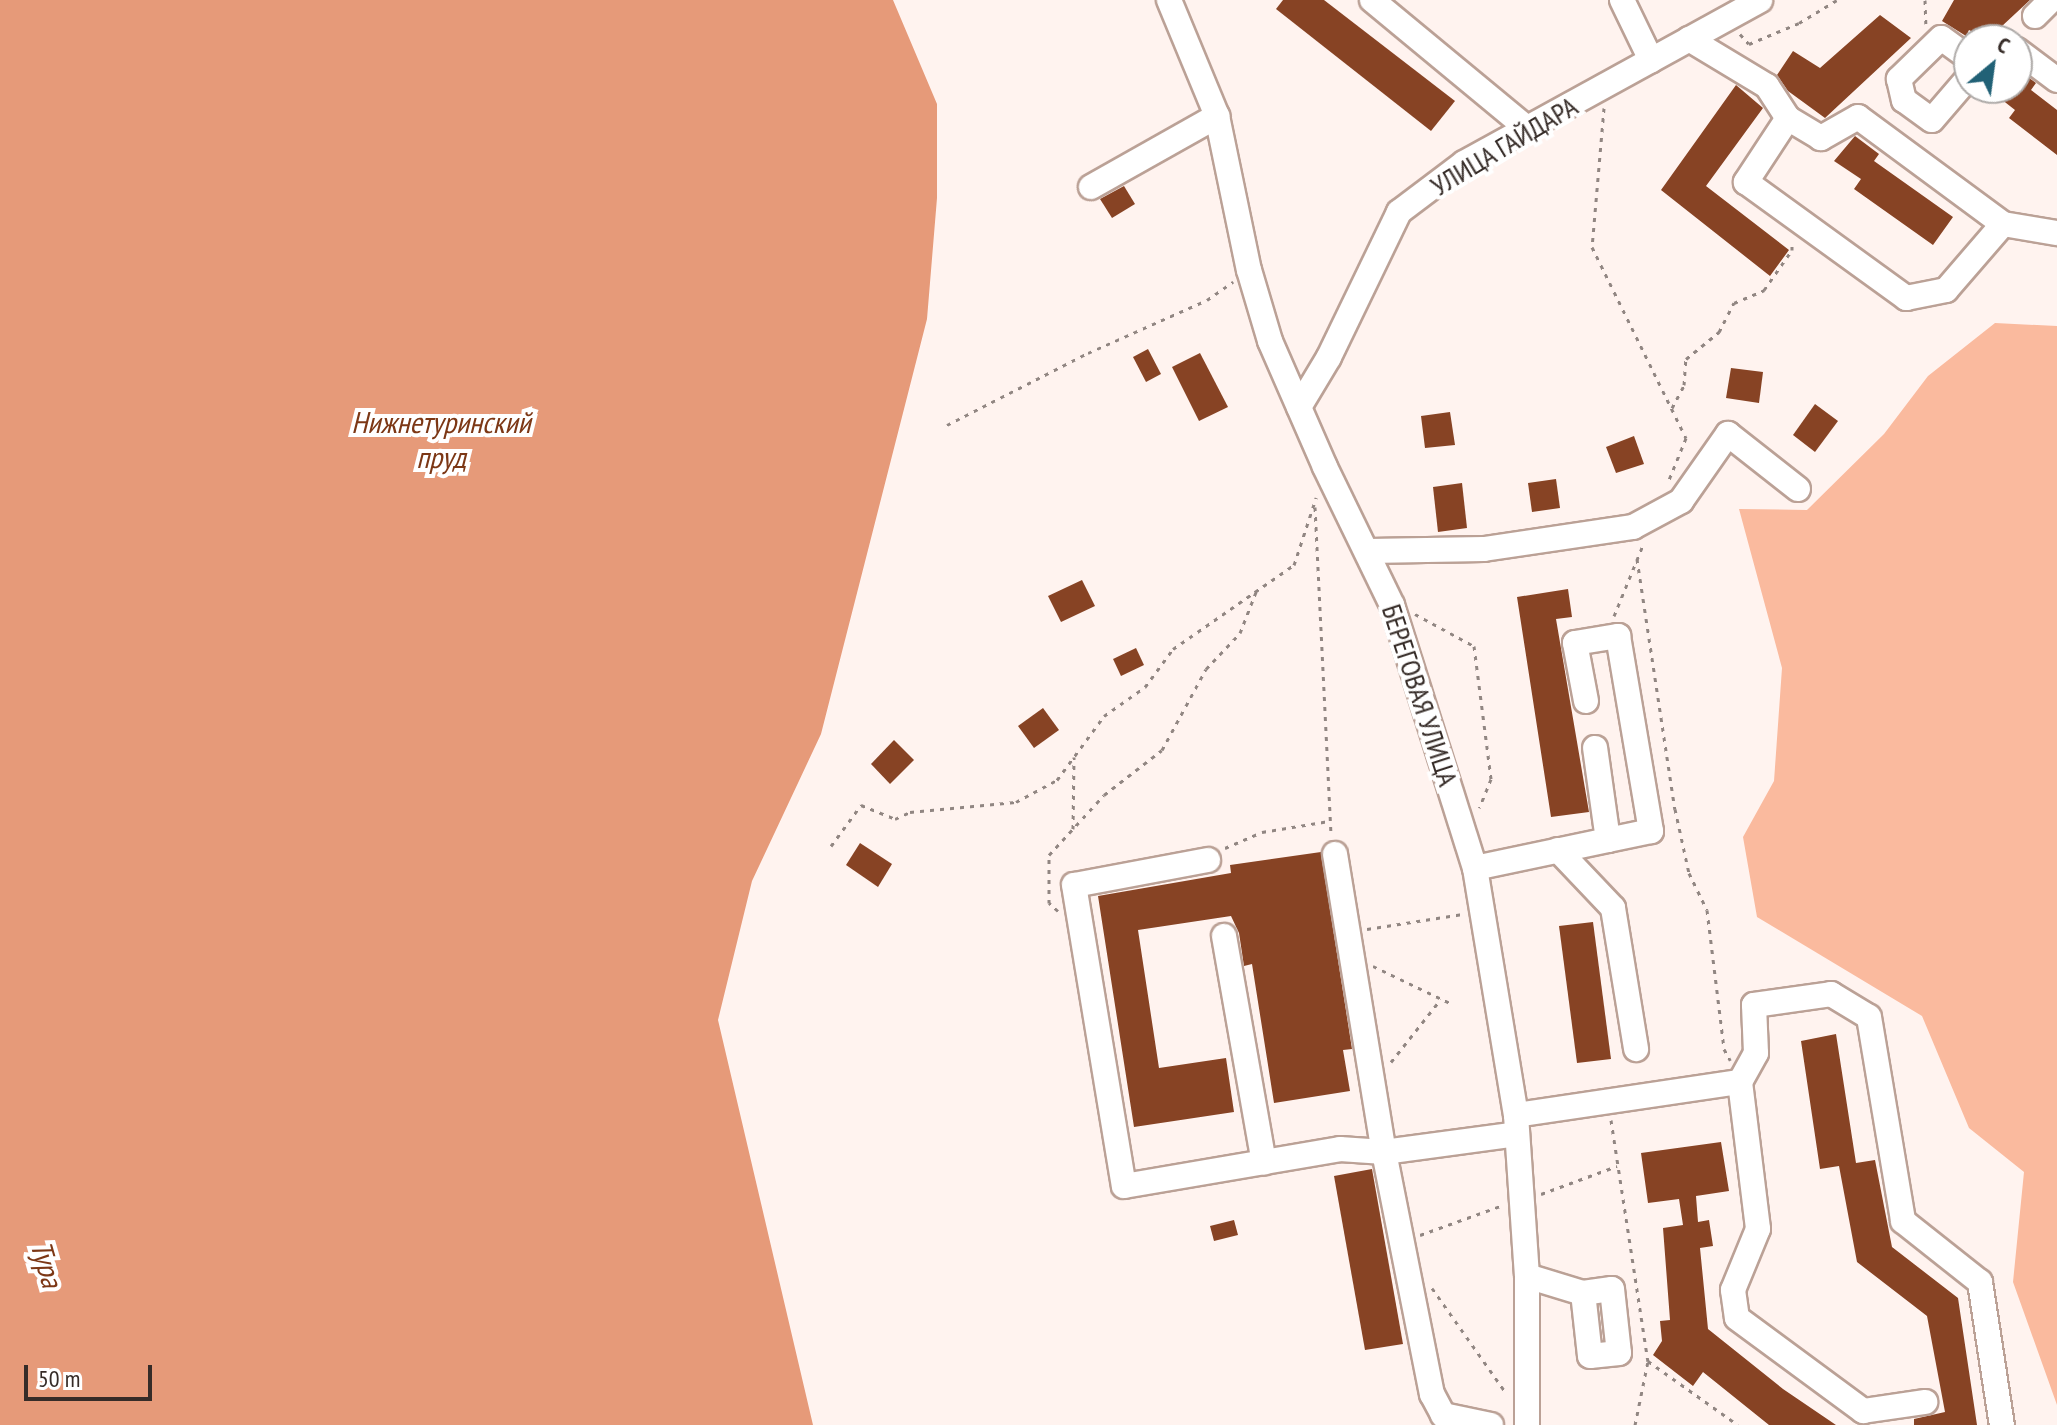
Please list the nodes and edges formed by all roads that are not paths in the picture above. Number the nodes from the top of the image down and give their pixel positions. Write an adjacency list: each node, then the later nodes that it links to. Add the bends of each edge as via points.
1 (1169, 0): 11 (street, БЕРЕГОВАЯ УЛИЦА)
2 (1372, 0): 13 (street)
3 (1622, 0): 7 (street)
4 (1760, 0): 5 (street, УЛИЦА ГАЙДАРА)
5 (1689, 39): 7 (street, УЛИЦА ГАЙДАРА); 12 (street, via 1767,86)
6 (1953, 47): 10 (street, via 1941,38 1899,79 1904,100 1932,120)
7 (1651, 60): 13 (street, УЛИЦА ГАЙДАРА)
8 (2033, 62): 9 (street)
9 (2057, 80)
10 (1953, 96)
11 (1217, 116): 14 (street); 17 (street, БЕРЕГОВАЯ УЛИЦА, via 1249,270 1270,341)
12 (1788, 118): 15 (street, via 1821,138 1858,117); 15 (street, via 1746,182 1906,298 1946,290)
13 (1527, 128): 17 (street, УЛИЦА ГАЙДАРА, via 1464,163 1399,212)
14 (1091, 187)
15 (2003, 224): 16 (street)
16 (2057, 234)
17 (1299, 407): 19 (street, БЕРЕГОВАЯ УЛИЦА)
18 (1798, 489): 19 (street, via 1728,434 1681,501 1633,527 1484,549)
19 (1369, 551): 26 (street, БЕРЕГОВАЯ УЛИЦА, via 1390,599)
20 (1586, 701): 22 (street, via 1575,643 1618,636 1651,831)
21 (1595, 748): 22 (street)
22 (1608, 840): 23 (street)
23 (1558, 850): 26 (street); 28 (street, via 1613,908)
24 (1335, 854): 31 (street)
25 (1208, 860): 32 (street, via 1074,885 1124,1186)
26 (1475, 868): 30 (street, БЕРЕГОВАЯ УЛИЦА)
27 (1224, 936): 32 (street)
28 (1636, 1049)
29 (1740, 1082): 30 (street, via 1608,1102); 35 (street, via 1758,1229 1733,1290 1737,1318 1863,1411); 38 (street, via 1756,1053 1754,1005 1831,994 1869,1017 1903,1221 1980,1282)
30 (1517, 1124): 31 (street); 33 (street, БЕРЕГОВАЯ УЛИЦА)
31 (1384, 1152): 32 (street, via 1340,1149); 36 (street, via 1432,1394 1443,1415)
32 (1264, 1162)
33 (1527, 1276): 34 (street); 37 (street, БЕРЕГОВАЯ УЛИЦА)
34 (1583, 1293)
35 (1925, 1402)
36 (1491, 1425)
37 (1527, 1425)
38 (2002, 1425)

